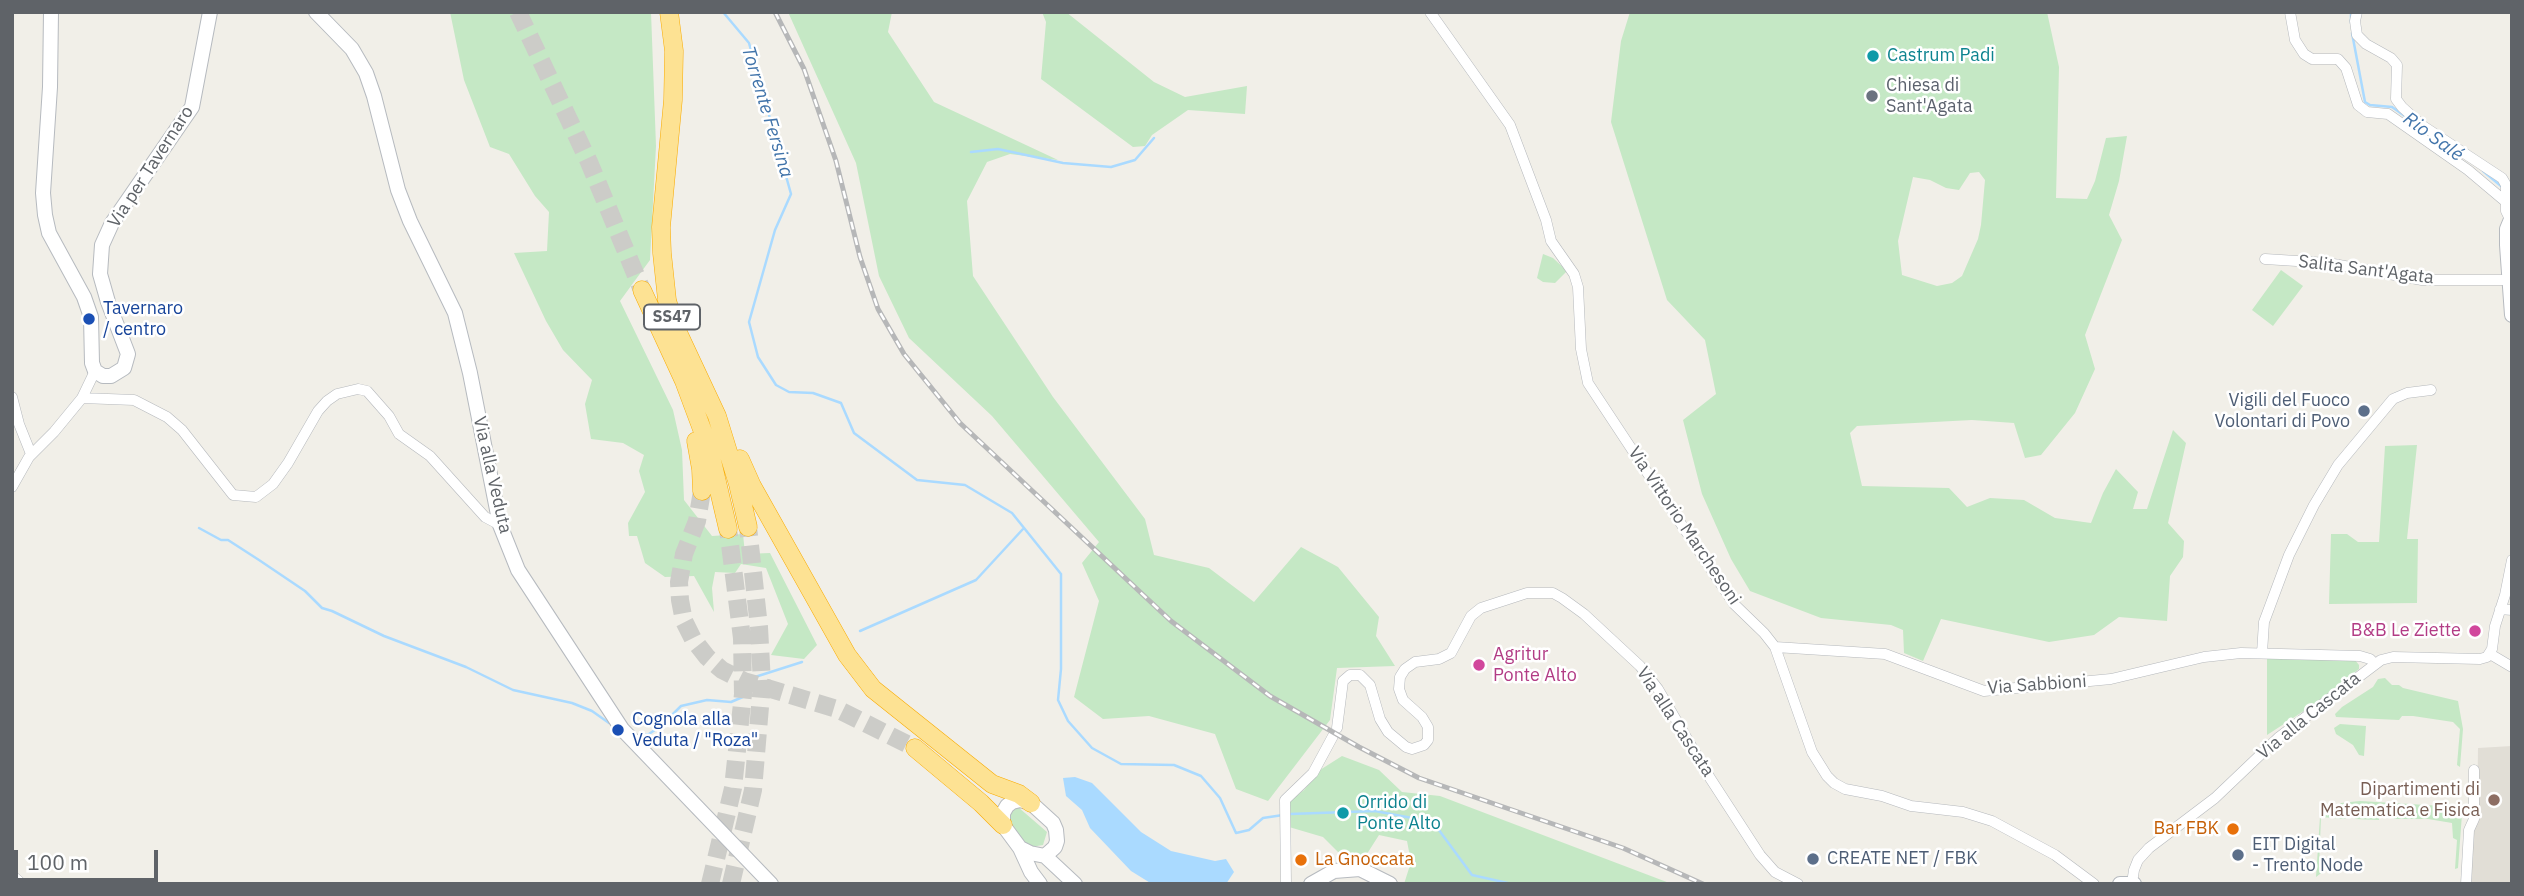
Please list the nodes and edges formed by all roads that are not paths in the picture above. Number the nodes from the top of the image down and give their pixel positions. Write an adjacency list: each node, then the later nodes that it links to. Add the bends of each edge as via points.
1 (51, 12): 14 (street, via 45,215 49,233 91,317)
2 (210, 12): 14 (street, Via per Tavernaro, via 192,107 102,245 100,274 128,354 124,369 111,376)
3 (316, 12): 23 (street, Via alla Veduta, via 352,49 366,73 402,200 455,313)
4 (669, 12): 18 (highway, SS47, via 673,106 661,227 667,300)
5 (1430, 12): 29 (street, Via Vittorio Marchesoni, via 1510,125 1551,241 1578,288 1588,383 1734,604)
6 (2290, 12): 8 (street, via 2295,40 2304,54 2312,60 2338,59 2346,68 2358,105 2367,112 2388,114)
7 (2357, 12): 8 (street, via 2357,35 2397,65 2396,99 2402,107 2505,181)
8 (2506, 202): 9 (street)
9 (2511, 218): 11 (street, via 2507,236)
10 (2265, 259): 11 (street, Salita Sant'Agata, via 2328,263 2422,280)
11 (2510, 280): 13 (street)
12 (642, 290): 19 (highway, SS47)
13 (2512, 315)
14 (95, 371): 17 (street)
15 (2431, 390): 30 (street, via 2393,399 2338,465 2289,555 2264,621)
16 (12, 397): 20 (street)
17 (82, 398): 20 (street); 23 (street, via 134,400 167,416 233,495 256,497 273,484 327,401 337,394 367,391 400,435 430,456 485,517)
18 (717, 416): 24 (highway, SS47); 36 (highway, via 847,655 873,690 992,784)
19 (699, 421): 22 (highway, via 694,433); 25 (highway, SS47)
20 (31, 454): 21 (street)
21 (12, 487)
22 (702, 491)
23 (500, 525): 45 (street, Via alla Veduta, via 518,569 612,716)
24 (748, 527)
25 (728, 529)
26 (2512, 560): 27 (street)
27 (2500, 609): 28 (street); 31 (street)
28 (2512, 610)
29 (1774, 648): 30 (street, Via Sabbioni, via 1885,654 1984,691 2111,679 2204,657); 52 (street, Via Vittorio Marchesoni, via 1812,752 1834,783 1911,806 1963,812 1992,821 2055,855)
30 (2262, 653): 32 (street, Via Sabbioni, via 2360,656)
31 (2490, 654): 32 (street, Via alla Cascata, via 2480,659 2393,657); 33 (street)
32 (2375, 664): 43 (street, Via alla Cascata, via 2278,738 2215,798 2149,848 2138,860)
33 (2512, 667)
34 (915, 748): 37 (highway)
35 (2474, 770): 54 (street)
36 (1031, 803): 37 (street, via 1012,802 1003,813); 38 (street, via 1053,823)
37 (1003, 825): 39 (street)
38 (1057, 841): 40 (street); 42 (street)
39 (1020, 848): 40 (street); 46 (street)
40 (1044, 856): 42 (street); 47 (street, via 1041,865)
41 (12, 875): 44 (street)
42 (1071, 879)
43 (2133, 883): 53 (street)
44 (22, 884)
45 (771, 884)
46 (1041, 884)
47 (1046, 884)
48 (1286, 884): 51 (street, Via alla Cascata, via 1284,807 1288,797 1313,774 1328,747 1335,732 1343,681 1360,675 1370,685 1388,732 1406,747 1423,745 1429,727 1403,700 1399,689 1405,668 1451,653 1471,616 1481,608 1527,593 1553,593 1584,614 1640,666 1760,855 1775,872)
49 (1311, 884): 50 (street, via 1347,869 1370,872)
50 (1390, 884)
51 (1798, 884)
52 (2094, 884)
53 (2120, 884)
54 (2466, 884)

